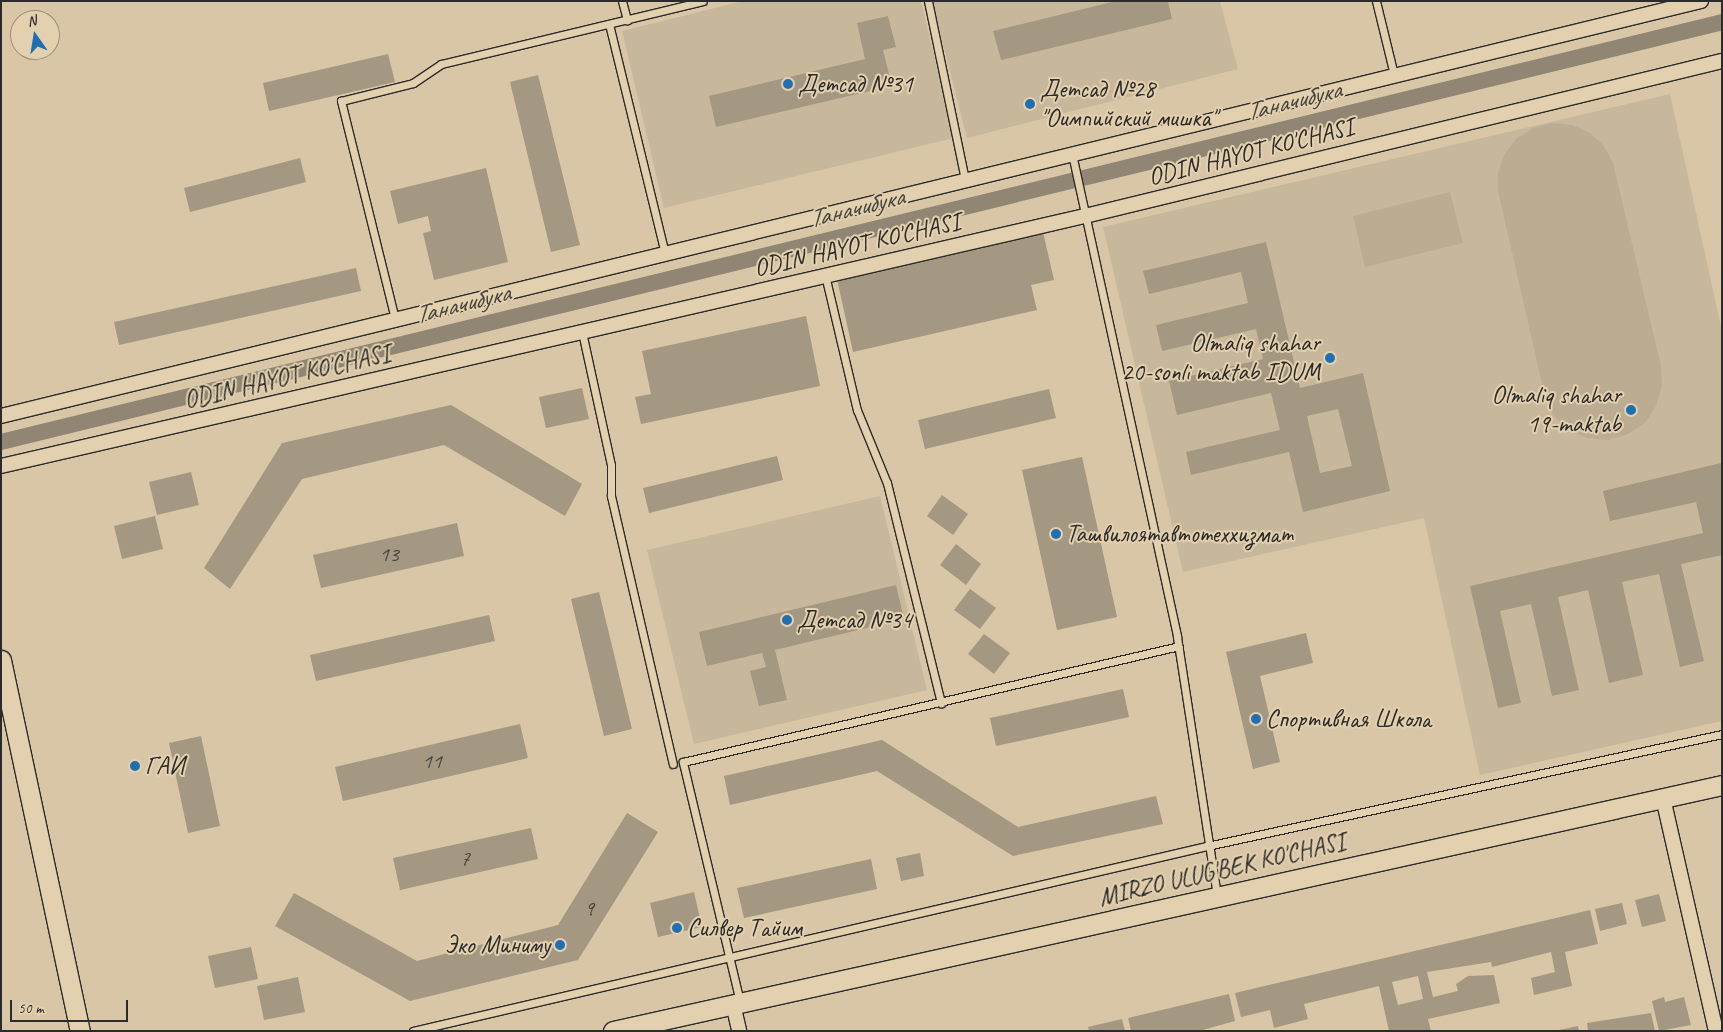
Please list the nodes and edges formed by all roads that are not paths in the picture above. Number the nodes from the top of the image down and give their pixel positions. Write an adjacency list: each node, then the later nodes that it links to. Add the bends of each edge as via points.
1 (622, 1): 6 (lane)
2 (703, 1): 6 (lane)
3 (928, 1): 11 (lane)
4 (1376, 1): 9 (lane)
5 (1701, 1): 9 (street, ODIN HAYOT KO'CHASI)
6 (627, 20): 7 (lane)
7 (609, 24): 13 (lane); 15 (lane, via 441,64 413,83 341,101)
8 (1722, 61): 12 (street, ODIN HAYOT KO'CHASI)
9 (1394, 76): 10 (street, ODIN HAYOT KO'CHASI)
10 (1073, 157): 11 (street, ODIN HAYOT KO'CHASI); 12 (lane)
11 (964, 180): 13 (street, ODIN HAYOT KO'CHASI)
12 (1085, 216): 14 (street, ODIN HAYOT KO'CHASI); 19 (lane)
13 (665, 253): 15 (street, ODIN HAYOT KO'CHASI)
14 (825, 275): 16 (street, ODIN HAYOT KO'CHASI); 21 (lane, via 857,410 887,483)
15 (395, 320): 17 (street, ODIN HAYOT KO'CHASI)
16 (582, 332): 18 (street, ODIN HAYOT KO'CHASI); 23 (lane, via 612,465 611,496)
17 (1, 416)
18 (1, 466)
19 (1179, 646): 21 (lane); 26 (lane)
20 (1, 660): 30 (main road)
21 (941, 703): 28 (lane, via 683,762)
22 (1722, 734): 26 (lane)
23 (673, 764)
24 (1722, 784): 25 (main road, MIRZO ULUG'BEK KO'CHASI)
25 (1664, 798): 27 (main road, MIRZO ULUG'BEK KO'CHASI); 34 (street)
26 (1208, 846): 27 (lane); 28 (lane)
27 (1217, 896): 29 (main road, MIRZO ULUG'BEK KO'CHASI)
28 (728, 957): 29 (lane); 31 (lane)
29 (736, 1003): 32 (main road, MIRZO ULUG'BEK KO'CHASI); 33 (street)
30 (80, 1031)
31 (413, 1031)
32 (613, 1031)
33 (739, 1031)
34 (1716, 1031)

